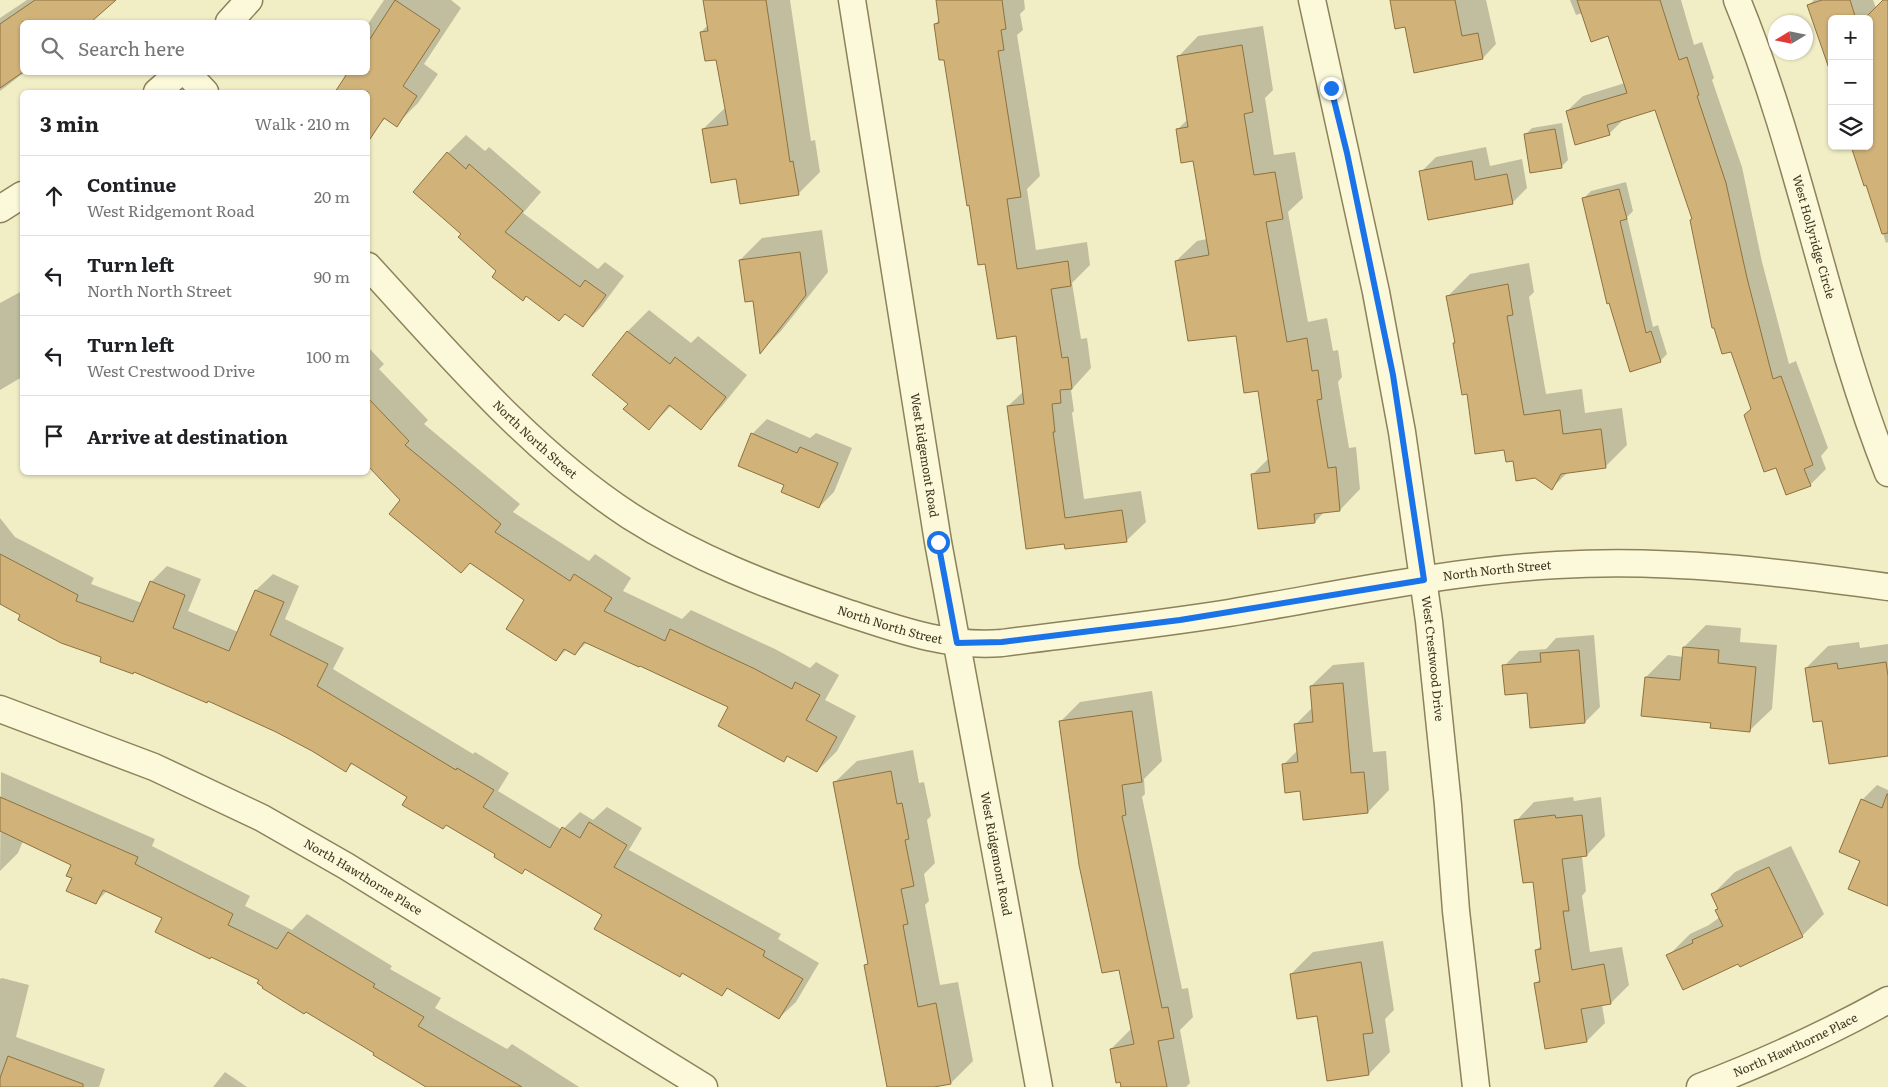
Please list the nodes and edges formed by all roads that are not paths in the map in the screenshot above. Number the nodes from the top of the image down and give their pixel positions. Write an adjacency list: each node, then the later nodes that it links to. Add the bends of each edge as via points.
1 (250, 0): 5 (street)
2 (852, 0): 16 (street, West Ridgemont Road)
3 (1312, 0): 14 (street, West Crestwood Drive, via 1393,375)
4 (1736, 0): 13 (street, West Hollyridge Circle, via 1766,76 1857,385)
5 (231, 20)
6 (177, 75): 8 (street)
7 (189, 75): 9 (street)
8 (159, 90)
9 (203, 90)
10 (20, 196): 11 (street)
11 (0, 209)
12 (370, 268): 16 (street, North North Street, via 511,418 568,469 630,516 711,561 775,588 904,631)
13 (1888, 473)
14 (1424, 580): 15 (street, North North Street, via 1556,565 1644,563 1758,570); 16 (street, North North Street, via 1189,618 1002,642); 21 (street, West Crestwood Drive)
15 (1888, 587)
16 (957, 643): 20 (street, West Ridgemont Road)
17 (0, 709): 19 (street, North Hawthorne Place, via 154,767 262,818 346,866)
18 (1888, 1000): 22 (street, North Hawthorne Place, via 1818,1037)
19 (704, 1087)
20 (1039, 1087)
21 (1476, 1087)
22 (1700, 1087)

